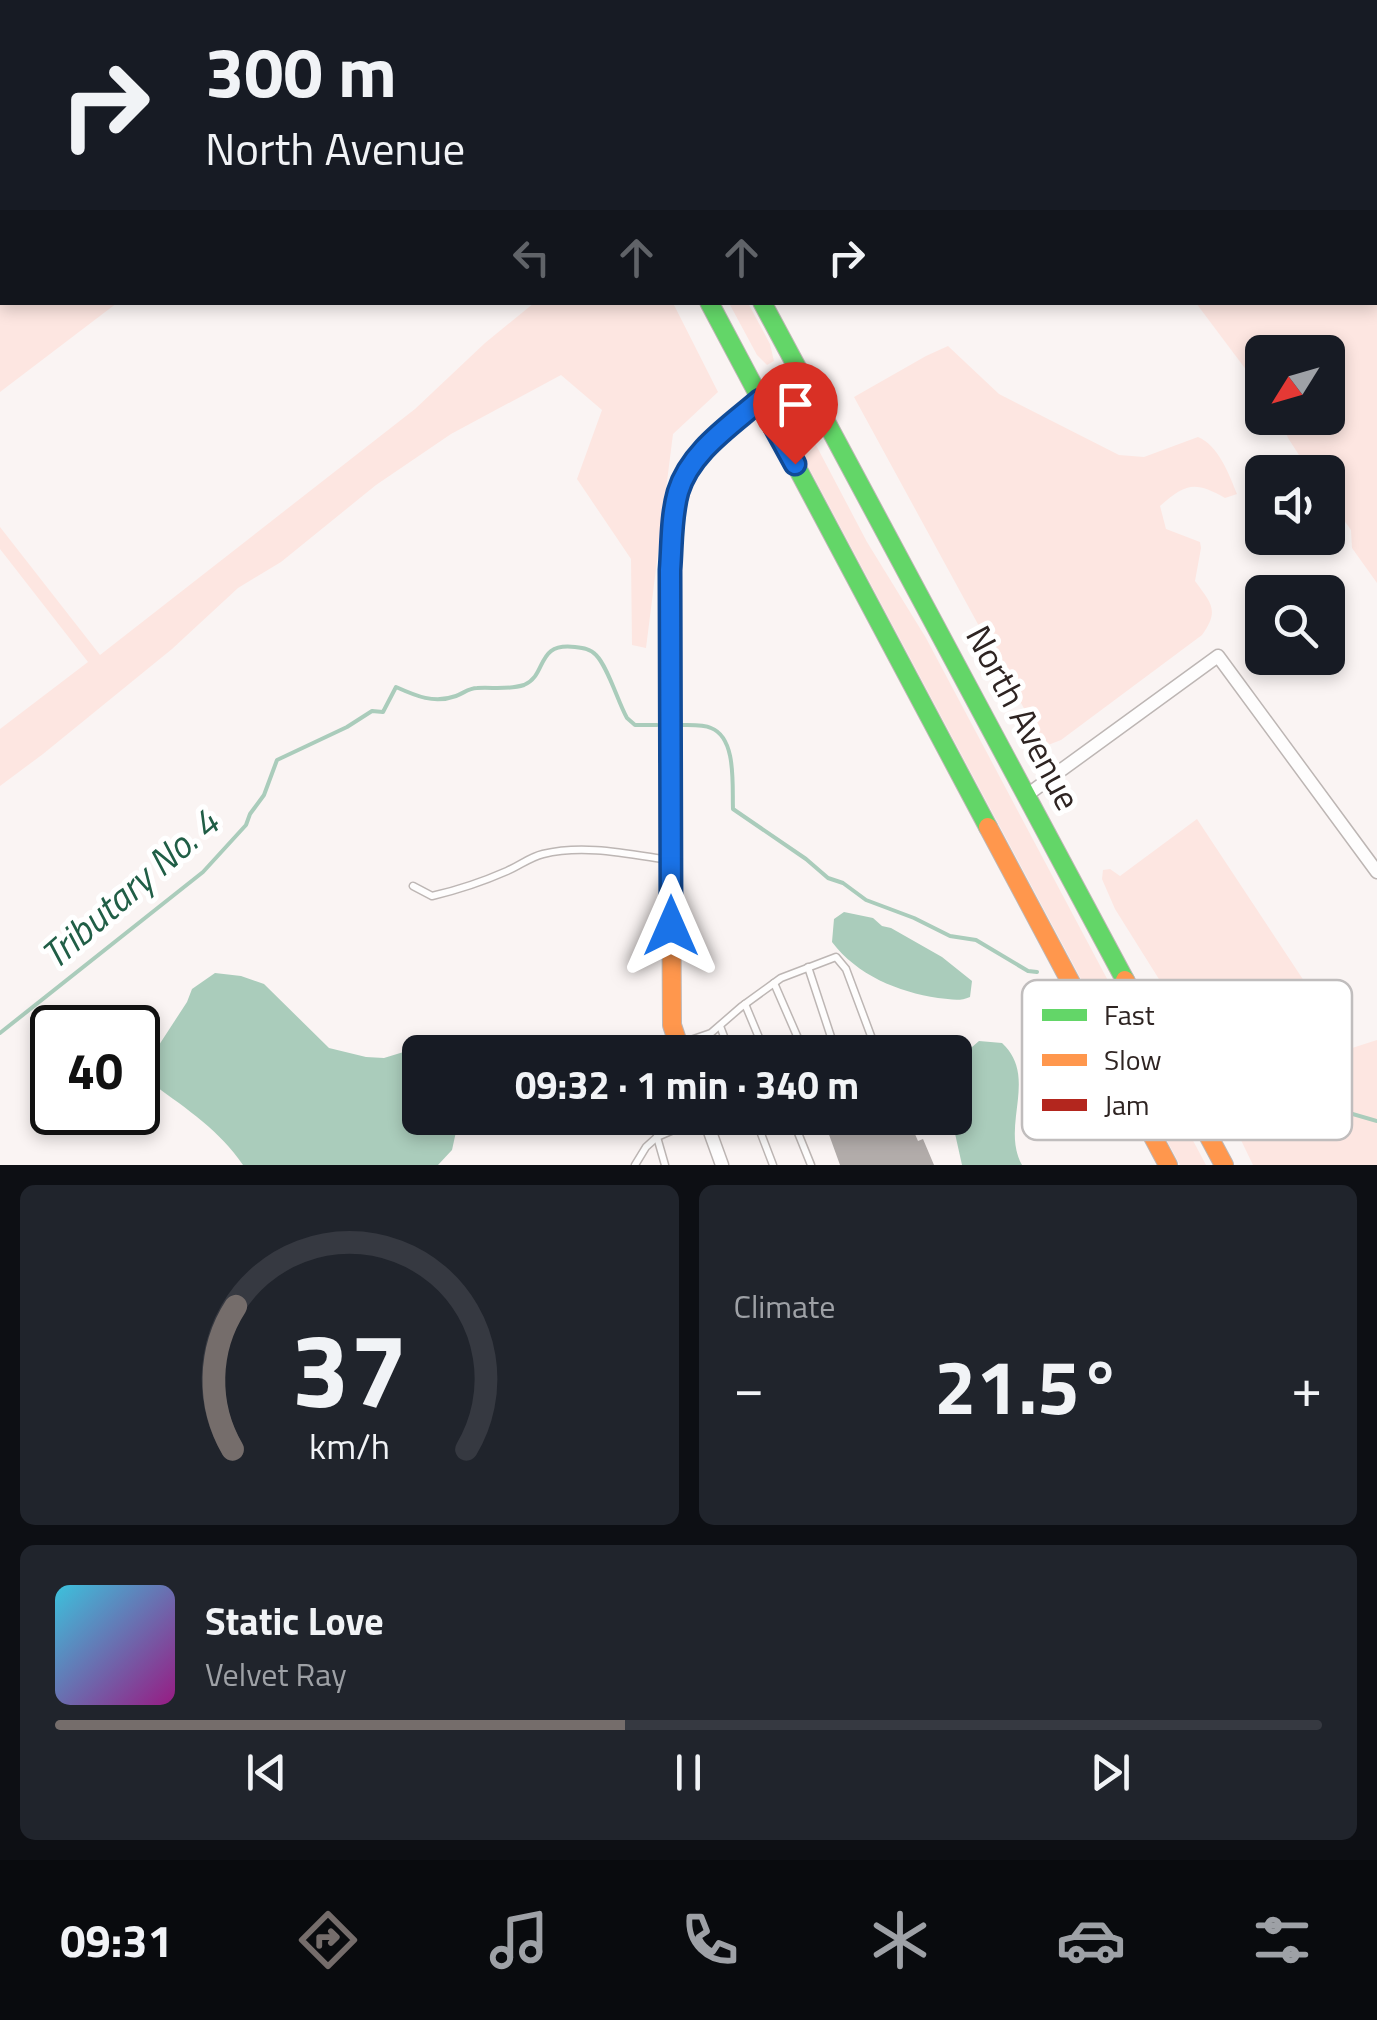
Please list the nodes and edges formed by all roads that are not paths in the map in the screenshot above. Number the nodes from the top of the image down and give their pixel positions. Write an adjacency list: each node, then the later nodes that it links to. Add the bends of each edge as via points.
1 (710, 305): 4 (main road)
2 (764, 305): 3 (main road, North Avenue)
3 (800, 374): 4 (main road); 5 (main road, North Avenue)
4 (760, 400): 6 (main road, via 689,468 673,518); 10 (main road)
5 (1027, 795): 7 (street, via 1218,656); 11 (main road, North Avenue)
6 (671, 860): 8 (lane, via 573,849 539,854 463,889 432,896); 15 (main road)
7 (1377, 872)
8 (413, 886)
9 (808, 968): 12 (lane); 20 (lane); 21 (lane, via 836,957)
10 (1069, 980)
11 (1126, 980)
12 (774, 983): 13 (lane); 19 (lane)
13 (745, 1004): 14 (lane); 18 (lane)
14 (720, 1026): 16 (lane); 17 (lane)
15 (675, 1035)
16 (707, 1035)
17 (723, 1035)
18 (758, 1035)
19 (797, 1035)
20 (830, 1035)
21 (871, 1035)
22 (664, 1135): 26 (lane)
23 (710, 1135): 31 (street)
24 (762, 1135): 32 (lane)
25 (799, 1135): 33 (lane)
26 (657, 1138): 29 (lane); 30 (lane)
27 (1155, 1140): 34 (main road)
28 (1211, 1140): 35 (main road, North Avenue)
29 (635, 1165)
30 (665, 1165)
31 (722, 1165)
32 (773, 1165)
33 (811, 1165)
34 (1168, 1165)
35 (1224, 1165)

